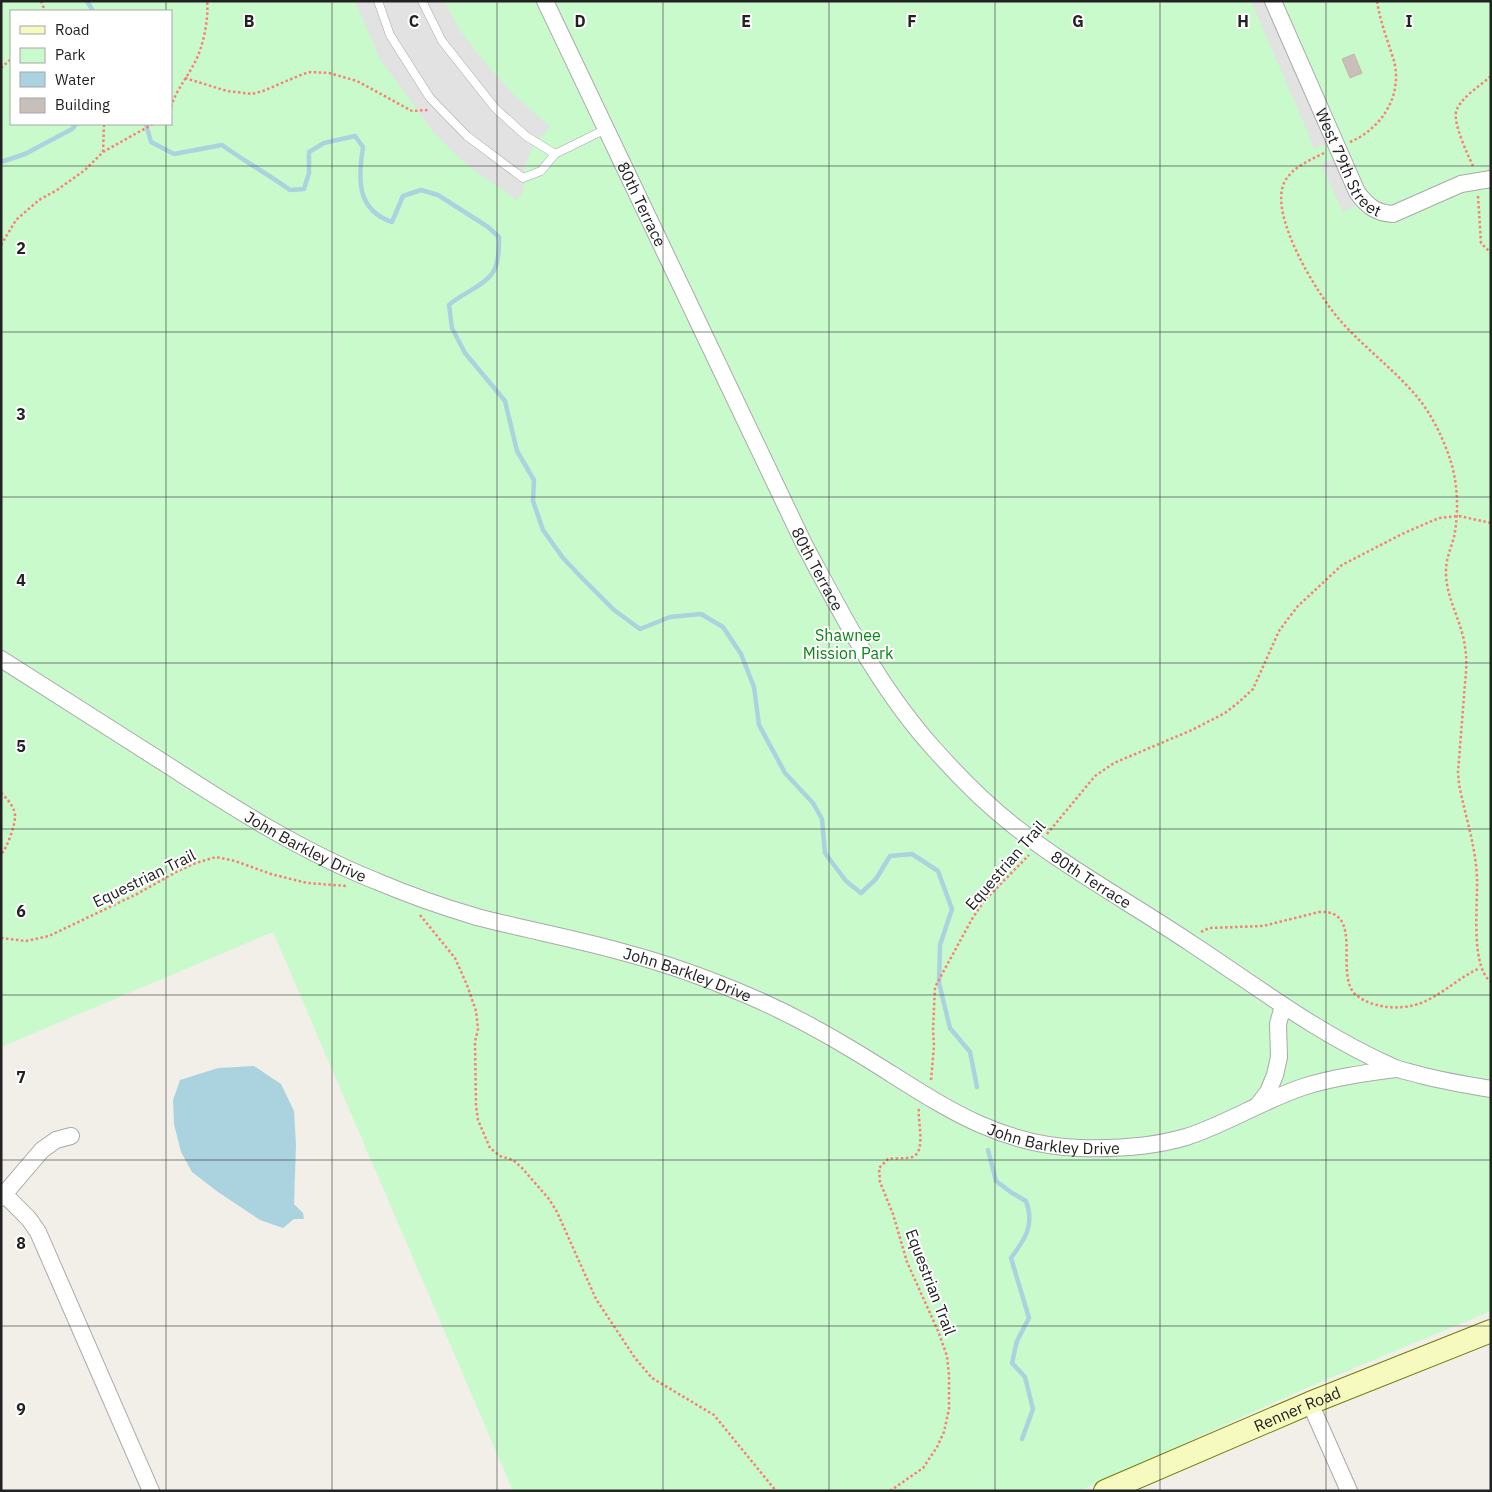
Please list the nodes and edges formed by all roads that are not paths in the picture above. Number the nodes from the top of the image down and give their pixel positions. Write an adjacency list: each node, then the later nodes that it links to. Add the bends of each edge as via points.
1 (378, 1): 6 (lane, via 390,35 430,98 467,136 523,178 541,171)
2 (422, 1): 6 (lane, via 442,41 495,108 526,136)
3 (546, 1): 5 (street, 80th Terrace)
4 (1273, 1): 7 (street, West 79th Street, via 1358,192 1372,209 1393,214 1461,184)
5 (606, 129): 6 (lane); 9 (street, 80th Terrace, via 804,544 862,650 903,711 978,795 1014,826)
6 (555, 154)
7 (1491, 179)
8 (1, 659): 12 (street, John Barkley Drive, via 274,832 315,853 373,880 442,906 629,954 751,997 800,1020 964,1118 996,1132 1032,1142 1076,1148 1125,1147 1187,1136)
9 (1283, 1006): 10 (street, 80th Terrace, via 1333,1038); 12 (street, via 1278,1024 1275,1075 1268,1092)
10 (1396, 1068): 11 (street, via 1456,1084); 12 (street, John Barkley Drive, via 1310,1085)
11 (1491, 1089)
12 (1256, 1107)
13 (71, 1136): 14 (street, via 56,1140 42,1150)
14 (3, 1196): 17 (street, via 29,1219 38,1232)
15 (1491, 1331): 16 (main road, Renner Road)
16 (1310, 1403): 18 (main road, Renner Road); 19 (street)
17 (151, 1491)
18 (1105, 1491)
19 (1349, 1491)

